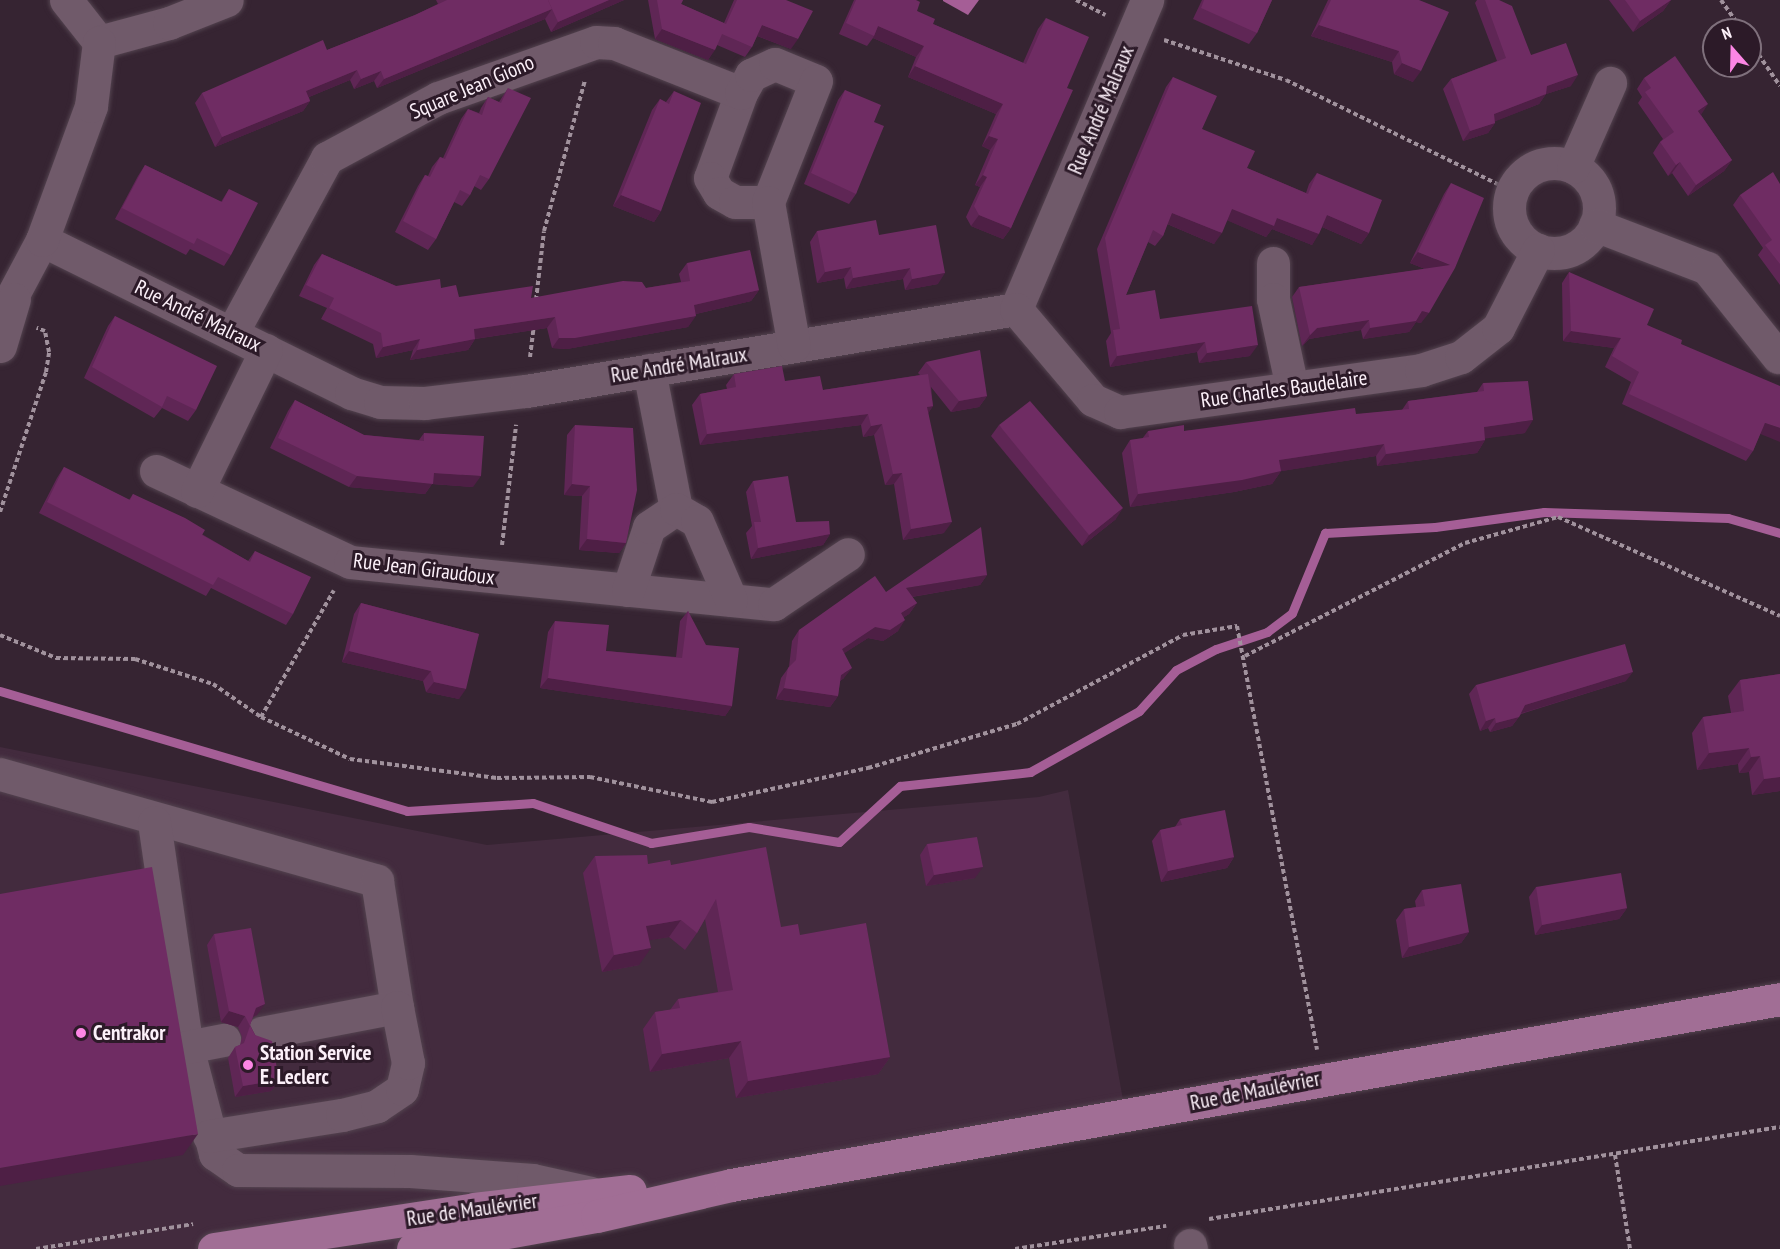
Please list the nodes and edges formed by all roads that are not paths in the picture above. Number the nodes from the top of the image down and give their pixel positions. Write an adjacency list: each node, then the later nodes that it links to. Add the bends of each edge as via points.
1 (66, 0): 4 (street)
2 (227, 0): 4 (street, via 169,23)
3 (1148, 0): 13 (street, Rue André Malraux)
4 (99, 42): 10 (street, via 91,106)
5 (1610, 84): 7 (street)
6 (741, 93): 8 (street, via 710,178 719,193 735,202); 8 (street, via 752,75 775,64 816,81); 15 (street, Square Jean Giono, via 614,43 596,42 438,98 327,158)
7 (1573, 167): 9 (street, via 1593,185); 11 (street, via 1544,164 1531,169 1512,191 1510,219 1516,232)
8 (768, 202): 17 (street)
9 (1595, 225): 11 (street, via 1565,251); 19 (street, via 1707,268)
10 (42, 240): 14 (street); 15 (street, Rue André Malraux)
11 (1538, 250): 21 (street, Rue Charles Baudelaire, via 1498,328 1461,357 1421,370)
12 (1274, 263): 21 (street, via 1273,299)
13 (1016, 309): 17 (street, Rue André Malraux); 21 (street, Rue Charles Baudelaire, via 1093,400 1120,412)
14 (8, 310): 16 (street)
15 (233, 331): 18 (street, Rue André Malraux)
16 (0, 346)
17 (794, 346): 20 (street, Rue André Malraux)
18 (266, 350): 20 (street, Rue André Malraux, via 380,402 425,403); 23 (street)
19 (1778, 357)
20 (650, 370): 24 (street)
21 (1292, 388)
22 (156, 471): 23 (street, Rue Jean Giraudoux)
23 (197, 491): 26 (street, Rue Jean Giraudoux, via 351,562)
24 (676, 509): 26 (street, via 649,527); 27 (street, via 697,521)
25 (848, 554): 27 (street, Rue Jean Giraudoux, via 774,604)
26 (628, 590): 27 (street, Rue Jean Giraudoux)
27 (732, 600)
28 (0, 774): 29 (street)
29 (154, 822): 31 (street, via 377,880); 34 (street)
30 (1780, 999): 36 (main road, Rue de Maulévrier)
31 (397, 1007): 32 (street); 35 (street, via 408,1063 402,1089 377,1106 342,1115)
32 (261, 1033)
33 (224, 1040): 34 (street)
34 (188, 1047): 35 (street)
35 (209, 1136): 37 (street, via 215,1154 238,1170 410,1171 532,1180)
36 (731, 1185): 37 (main road, Rue de Maulévrier); 39 (main road, Rue de Maulévrier, via 597,1216)
37 (593, 1194): 38 (main road, Rue de Maulévrier)
38 (208, 1236)
39 (413, 1249)

